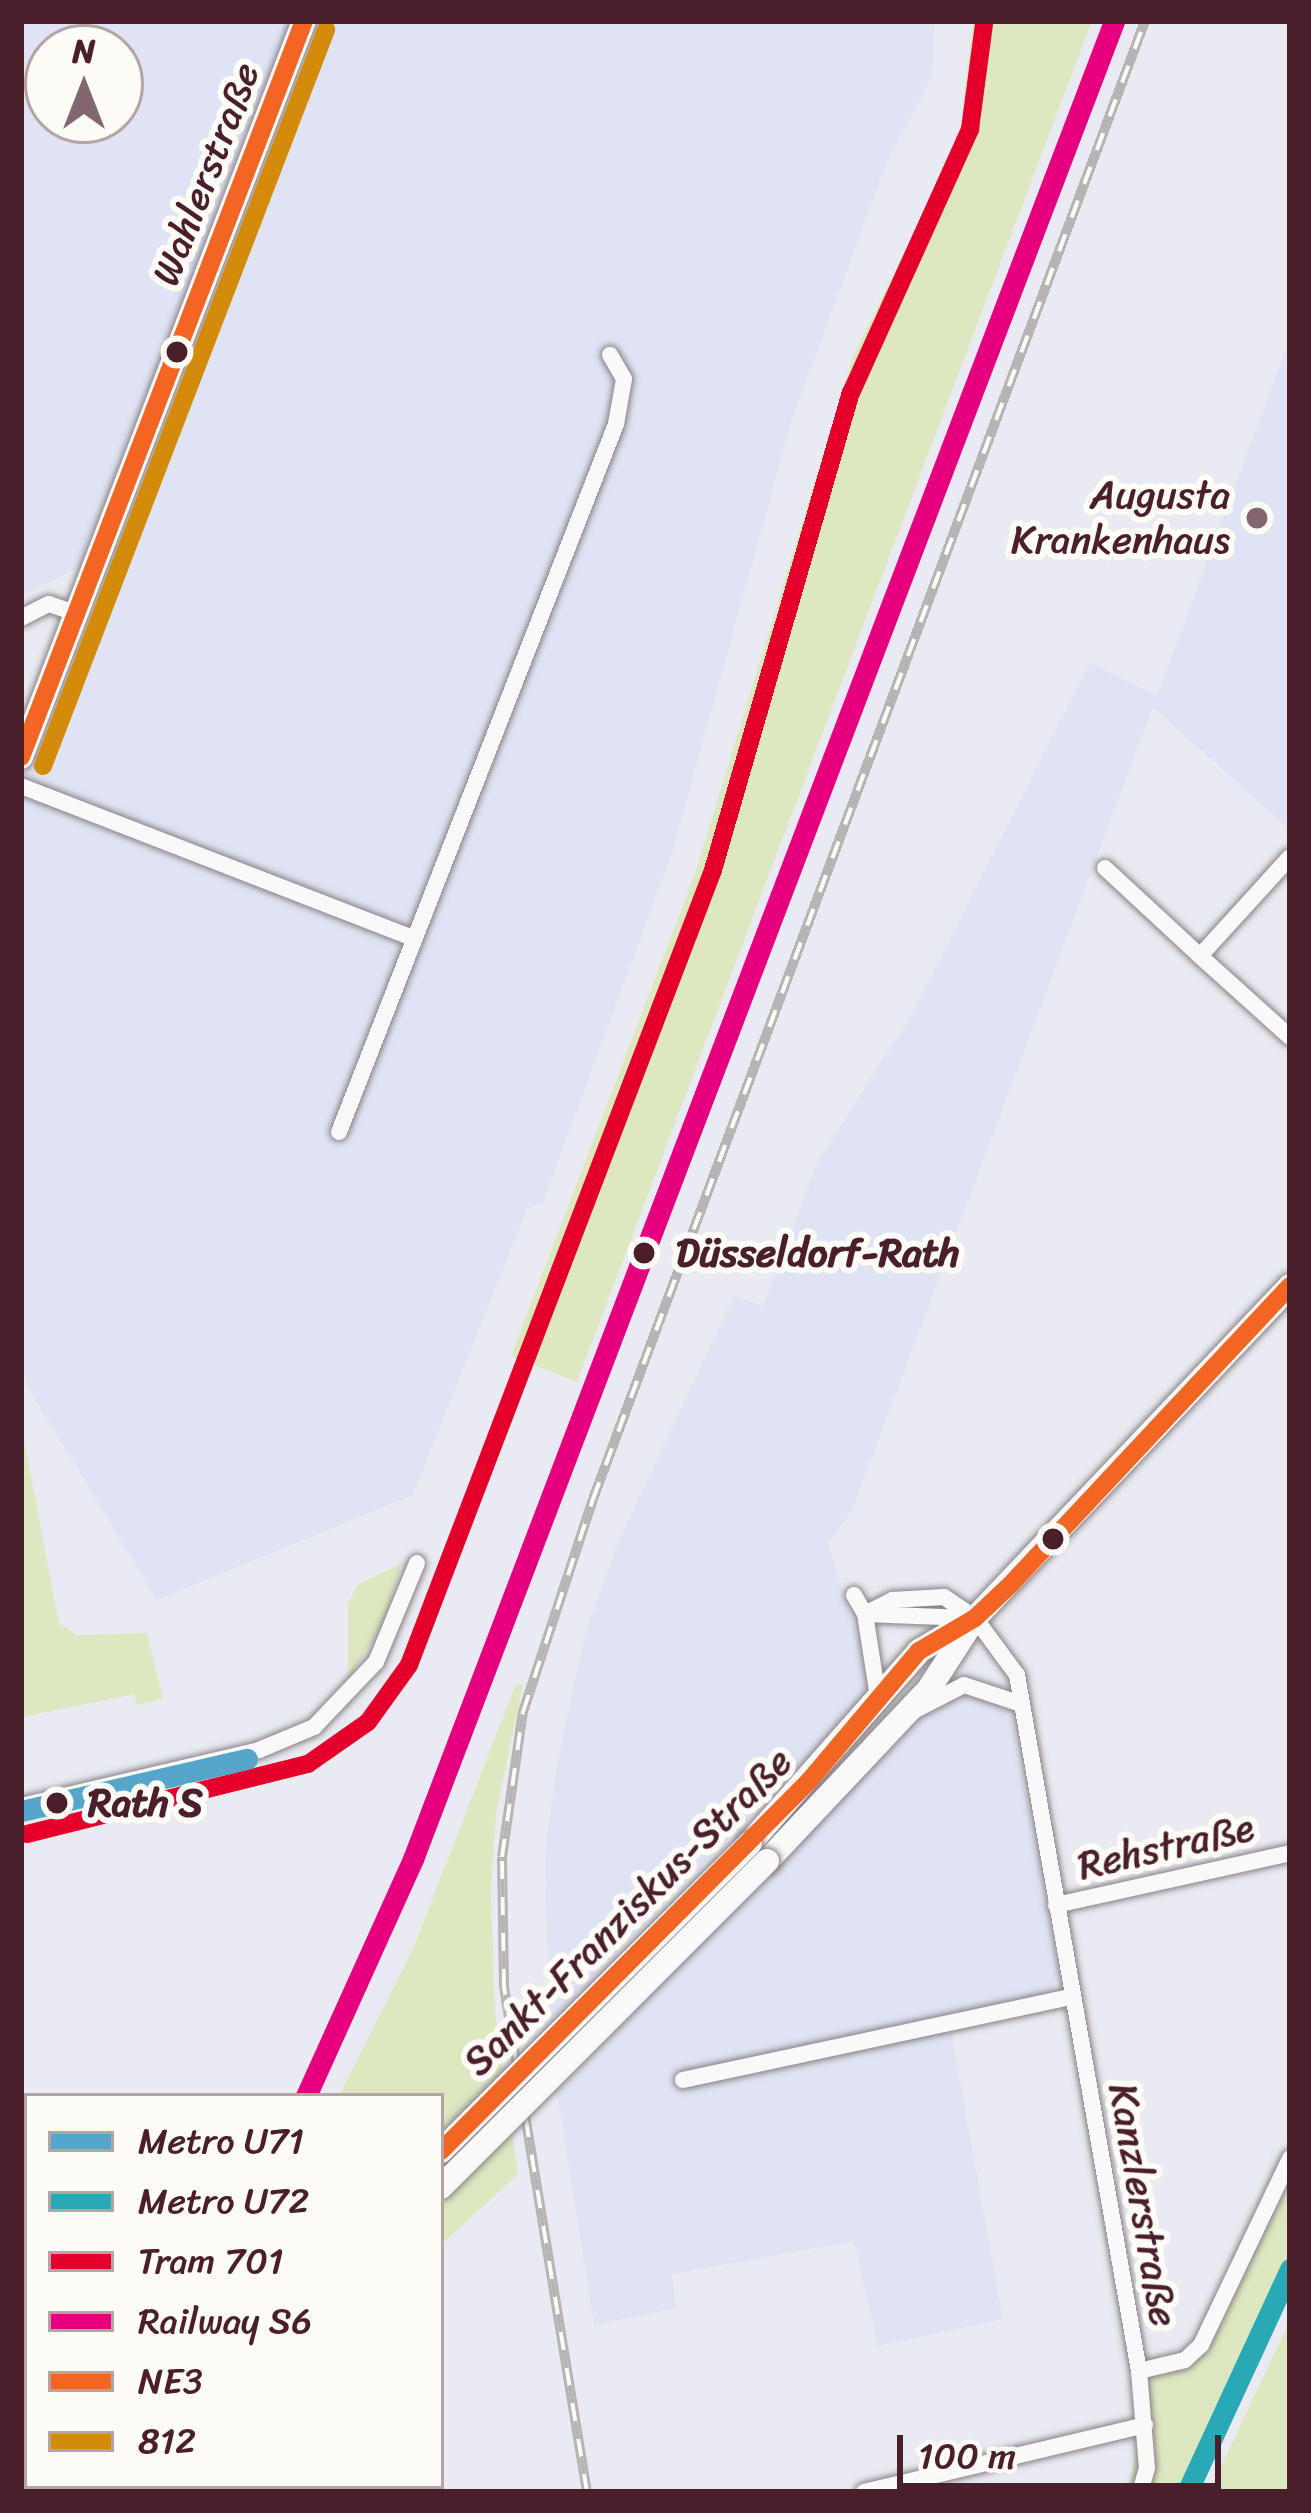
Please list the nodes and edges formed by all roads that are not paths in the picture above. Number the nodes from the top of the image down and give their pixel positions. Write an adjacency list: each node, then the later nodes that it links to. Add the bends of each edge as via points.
1 (304, 21): 3 (main road, Wahlerstraße)
2 (610, 355): 9 (street, via 624,379 616,424)
3 (75, 613): 4 (street, via 49,604); 5 (main road, Wahlerstraße)
4 (21, 617)
5 (21, 757)
6 (21, 786): 9 (street)
7 (1290, 857): 10 (street)
8 (1105, 868): 10 (street)
9 (410, 937): 12 (street)
10 (1200, 956): 11 (street)
11 (1290, 1037)
12 (339, 1132)
13 (1290, 1286): 17 (main road)
14 (417, 1563): 21 (street, via 376,1662 314,1727 259,1750)
15 (854, 1594): 16 (street)
16 (866, 1614): 17 (street); 18 (street, via 880,1679)
17 (975, 1618): 18 (main road, Sankt-Franziskus-Straße, via 936,1636); 19 (street, Kanzlerstraße, via 1012,1664); 20 (main road, Sankt-Franziskus-Straße)
18 (877, 1704): 22 (main road, Sankt-Franziskus-Straße)
19 (1021, 1704): 20 (street, via 964,1685); 24 (street, Kanzlerstraße)
20 (905, 1715): 22 (main road, Sankt-Franziskus-Straße)
21 (21, 1806)
22 (759, 1852): 27 (main road, Sankt-Franziskus-Straße, bridge); 29 (main road, Sankt-Franziskus-Straße, bridge)
23 (1290, 1853): 24 (street, Rehstraße)
24 (1056, 1905): 25 (street, Kanzlerstraße)
25 (1072, 1997): 26 (street); 30 (street, Kanzlerstraße)
26 (682, 2080)
27 (444, 2148)
28 (1290, 2158): 30 (street, via 1201,2345 1185,2360)
29 (444, 2183)
30 (1139, 2371): 31 (street, Kanzlerstraße)
31 (1145, 2425): 32 (street); 33 (street, Kanzlerstraße)
32 (864, 2492)
33 (1140, 2492)

